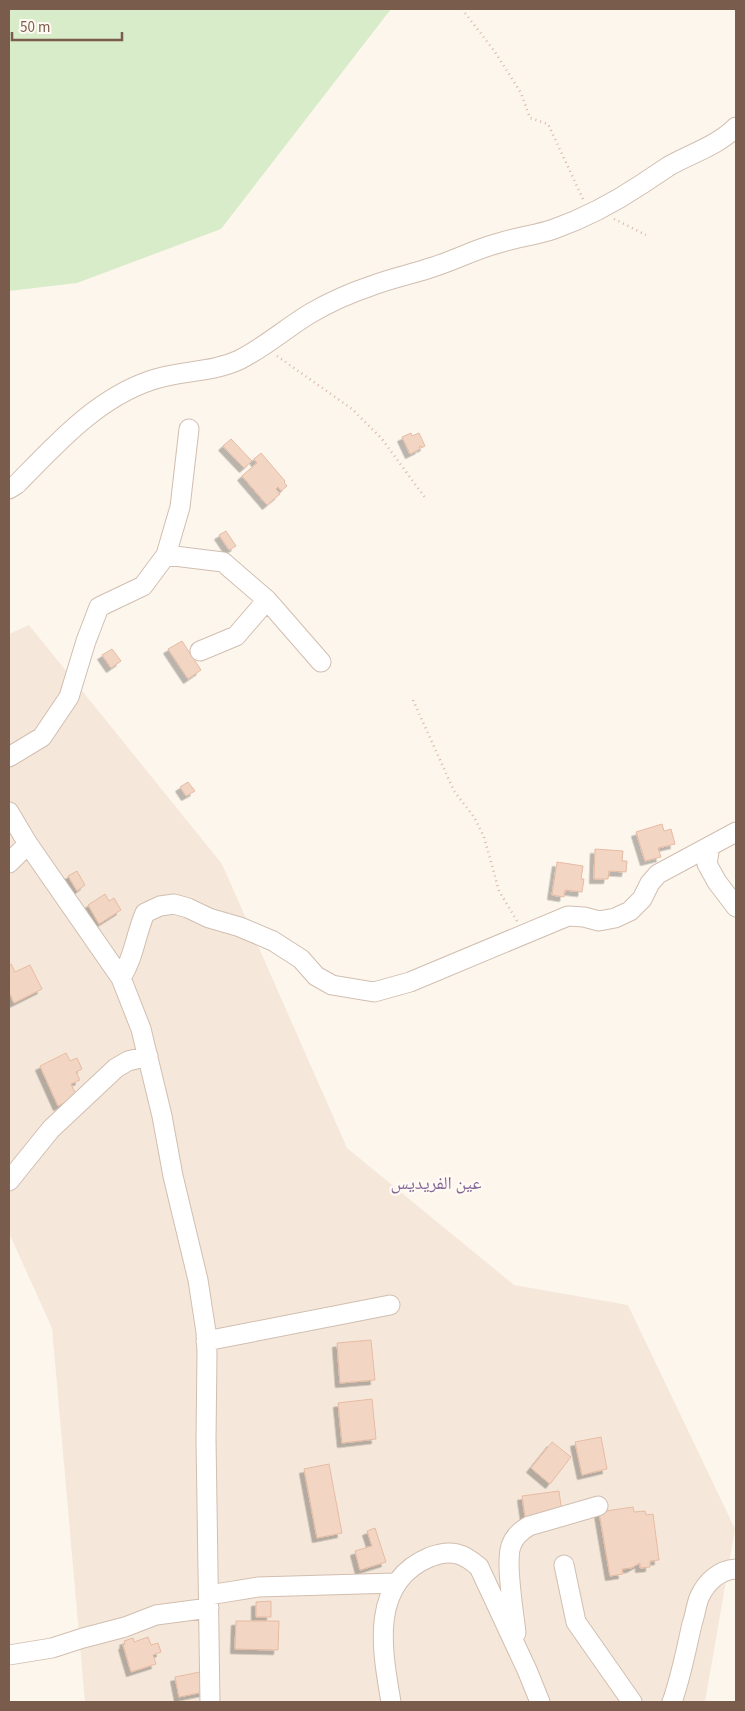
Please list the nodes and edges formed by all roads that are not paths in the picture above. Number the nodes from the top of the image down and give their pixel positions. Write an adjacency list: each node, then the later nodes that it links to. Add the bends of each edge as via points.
1 (736, 127): 3 (street, via 711,146 685,157 593,212 553,229 497,243 340,297 264,346 220,368 180,373 128,390 101,406 68,433)
2 (189, 429): 4 (street, via 180,507)
3 (9, 489)
4 (166, 555): 5 (street, via 223,562); 8 (street, via 143,586 99,607 69,697 42,737)
5 (267, 600): 6 (street, via 236,636); 7 (street)
6 (200, 651)
7 (321, 662)
8 (9, 757)
9 (9, 812): 11 (street)
10 (736, 832): 12 (street)
11 (28, 844): 13 (street); 15 (street)
12 (710, 846): 14 (street, via 707,864 716,882); 15 (street, via 658,874 642,900 630,912 599,921 568,916 410,982 374,992 332,985 316,976 301,959 273,942 174,904 145,913 129,964)
13 (9, 863)
14 (736, 907)
15 (121, 978): 16 (street)
16 (148, 1056): 17 (street, via 116,1068 51,1129); 19 (street, via 198,1280)
17 (9, 1182)
18 (390, 1306): 19 (street)
19 (206, 1341): 24 (street)
20 (598, 1506): 25 (street, via 529,1526 514,1540 509,1564)
21 (564, 1565): 30 (street, via 576,1622)
22 (736, 1569): 31 (street, via 718,1574 699,1598)
23 (395, 1583): 24 (street, via 258,1587); 25 (street, via 418,1562 437,1555 456,1553 468,1557 479,1567); 28 (street, via 383,1627 384,1660)
24 (209, 1601): 26 (street, via 52,1648); 27 (street)
25 (517, 1649): 29 (street)
26 (9, 1655)
27 (210, 1702)
28 (391, 1702)
29 (540, 1702)
30 (632, 1702)
31 (672, 1702)

